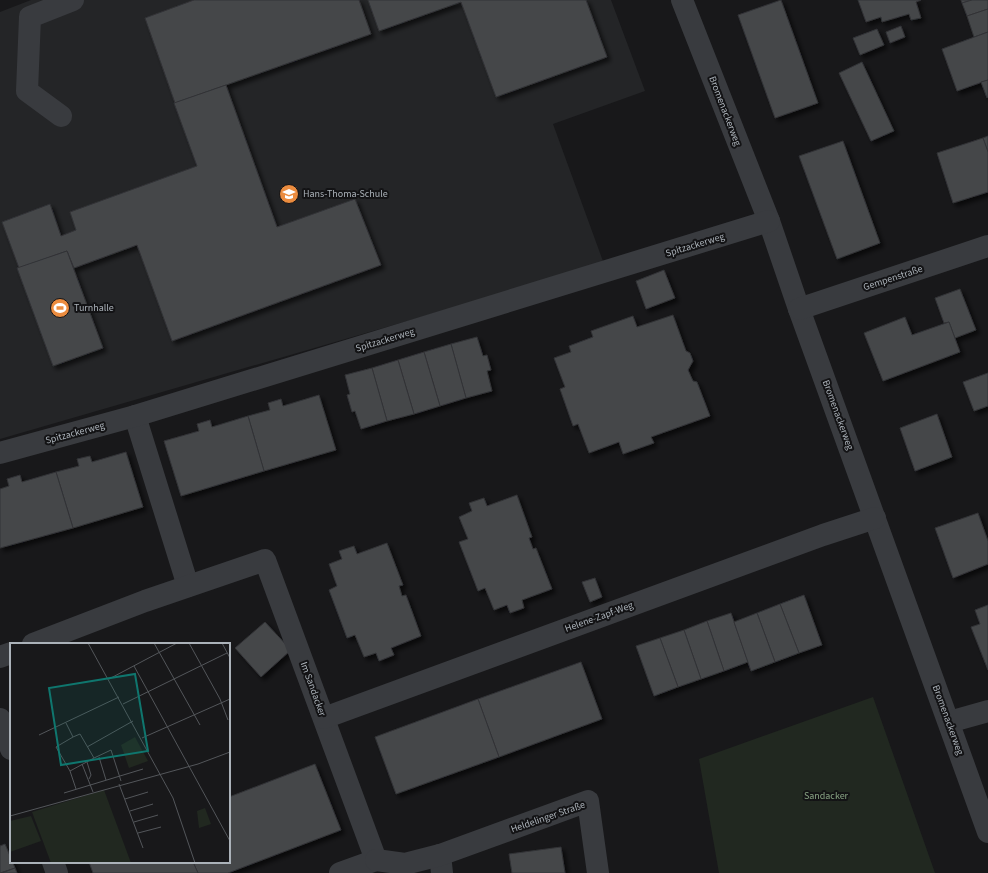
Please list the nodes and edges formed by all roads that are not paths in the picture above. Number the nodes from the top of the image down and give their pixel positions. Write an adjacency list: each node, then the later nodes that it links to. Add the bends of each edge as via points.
1 (73, 0): 3 (street, via 30,17 27,91)
2 (689, 2): 4 (street, Bromenackerweg)
3 (61, 116)
4 (769, 221): 6 (street, Bromenackerweg); 7 (street, Spitzackerweg)
5 (988, 246): 6 (street, Gempenstraße)
6 (799, 309): 9 (street, Bromenackerweg)
7 (135, 416): 8 (street, Spitzackerweg); 10 (street)
8 (0, 454)
9 (875, 518): 15 (street, Helene-Zapf-Weg); 17 (street, Bromenackerweg)
10 (188, 586): 11 (street, Im Sandacker); 15 (street, Im Sandacker, via 265,560)
11 (36, 643)
12 (10, 652): 13 (street)
13 (0, 657)
14 (988, 711): 17 (street)
15 (324, 718): 20 (street, Im Sandacker)
16 (0, 719): 18 (street)
17 (949, 722): 19 (street, Bromenackerweg)
18 (10, 746)
19 (988, 832)
20 (376, 860): 22 (street, Heldelinger Straße, via 405,864); 24 (street)
21 (53, 863): 23 (street)
22 (441, 864): 25 (street, Heldelinger Straße, via 588,801)
23 (57, 873)
24 (340, 873)
25 (598, 873)

